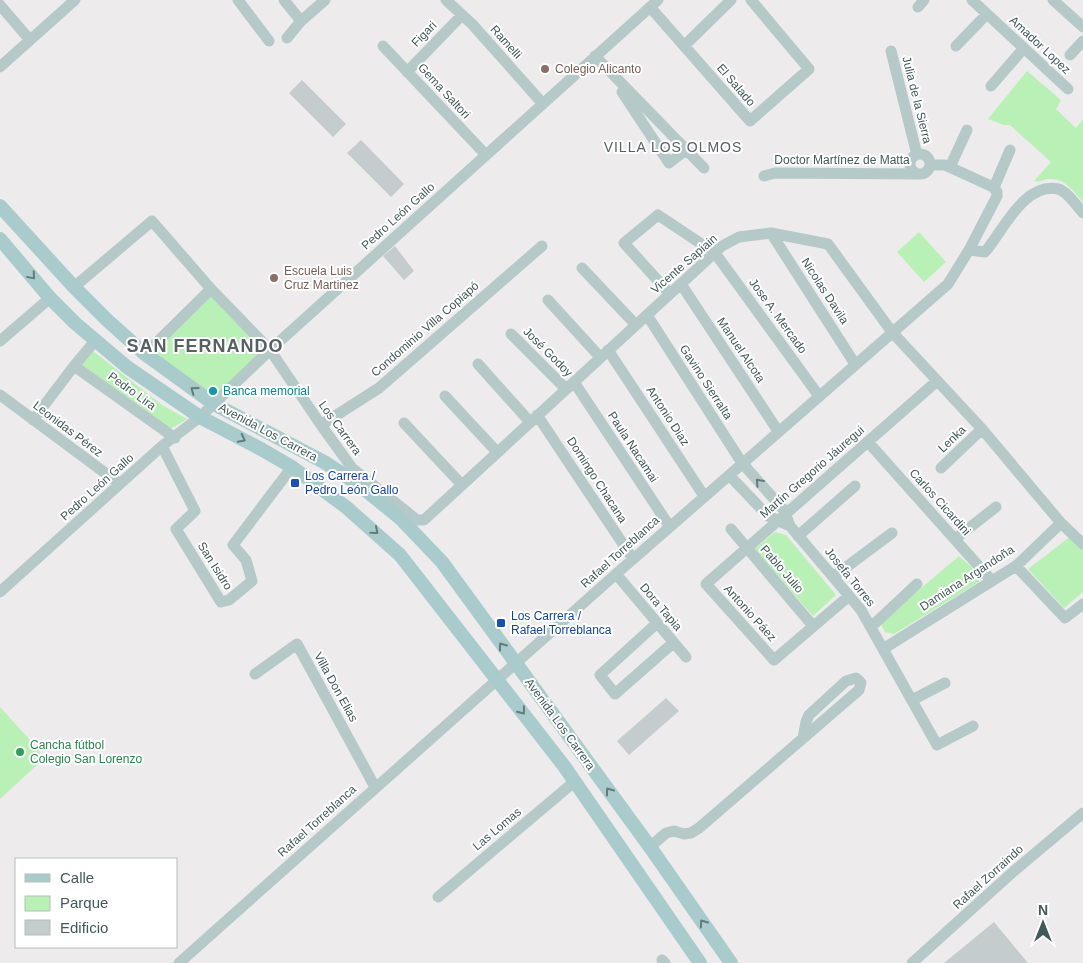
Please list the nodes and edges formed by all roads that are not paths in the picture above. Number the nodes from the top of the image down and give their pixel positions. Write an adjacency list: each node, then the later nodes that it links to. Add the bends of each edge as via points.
1 (75, 0): 17 (street)
2 (238, 0): 18 (street)
3 (284, 0): 14 (street)
4 (325, 0): 14 (street)
5 (446, 0): 13 (street, Ramelli)
6 (731, 0): 21 (street)
7 (751, 0): 21 (street, El Salado, via 809,69 750,121)
8 (972, 0): 12 (street, Amador Lopez)
9 (1053, 0): 15 (street)
10 (654, 4): 21 (street, El Salado); 26 (street, Pedro León Gallo)
11 (0, 5): 17 (street)
12 (987, 14): 22 (street); 23 (street, Amador Lopez)
13 (462, 15): 29 (street, Figari); 32 (street, Ramelli)
14 (301, 21): 16 (street)
15 (1083, 27)
16 (287, 38)
17 (30, 40): 27 (street)
18 (269, 41)
19 (1083, 41): 25 (street)
20 (383, 46): 29 (street, Gema Saltori)
21 (684, 46)
22 (956, 46)
23 (1024, 48): 30 (street); 31 (street, Amador Lopez)
24 (891, 51): 36 (street, Julia de la Sierra)
25 (1070, 55)
26 (596, 56): 28 (street); 32 (street, Pedro León Gallo)
27 (0, 67)
28 (606, 68): 34 (street); 34 (street, via 669,163)
29 (406, 72): 37 (street, Gema Saltori)
30 (991, 86)
31 (1068, 89)
32 (542, 104): 37 (street, Pedro León Gallo)
33 (967, 130): 39 (street)
34 (686, 150): 40 (street)
35 (1010, 150): 43 (street)
36 (917, 154): 38 (street, via 925,156); 41 (street, via 911,159 910,168)
37 (486, 155): 64 (street, Pedro León Gallo)
38 (930, 165): 39 (street); 41 (street)
39 (950, 167): 43 (street)
40 (704, 168)
41 (921, 174): 42 (street, Doctor Martínez de Matta, via 775,173)
42 (764, 176)
43 (992, 187): 49 (street, Rafael Torreblanca, via 997,196)
44 (0, 206): 53 (main road, Avenida Los Carrera)
45 (1083, 213): 49 (street, via 1058,189 1031,194 985,252)
46 (771, 233): 50 (street, Vicente Sapiain, via 740,236); 60 (street, Vicente Sapiain, via 828,244); 68 (street, Nicolas Davila)
47 (0, 239): 56 (main road, Avenida Los Carrera, one-way to 56)
48 (542, 246): 80 (street, Condominio Villa Copiapó, via 379,388)
49 (969, 250): 60 (street, Rafael Torreblanca, via 948,284)
50 (715, 253): 52 (street, Vicente Sapiain); 55 (street, via 658,215 624,243); 74 (street, Jose A. Mercado)
51 (582, 268): 59 (street)
52 (681, 284): 55 (street, Vicente Sapiain); 82 (street, Manuel Alcota)
53 (74, 287): 54 (street, Los Carrera, via 152,221); 65 (main road, Avenida Los Carrera)
54 (211, 289): 64 (street, Los Carrera); 65 (street)
55 (670, 294): 58 (street, Vicente Sapiain)
56 (50, 298): 62 (street); 63 (main road, Avenida Los Carrera)
57 (548, 300): 66 (street, Antonio Diaz)
58 (647, 315): 59 (street, Vicente Sapiain); 87 (street, Gavino Sierralta)
59 (636, 325): 66 (street, Vicente Sapiain)
60 (892, 332): 68 (street, Rafael Torreblanca); 70 (street, Vicente Sapiain)
61 (511, 334): 71 (street, José Godoy)
62 (0, 341)
63 (95, 341): 69 (street); 76 (main road, Avenida Los Carrera)
64 (270, 350): 75 (street, Pedro León Gallo); 80 (street, Los Carrera)
65 (145, 354): 75 (main road, Avenida Los Carrera, one-way to 65)
66 (604, 354): 71 (street, Vicente Sapiain); 94 (street, Antonio Diaz)
67 (478, 364): 77 (street, Domingo Chacana)
68 (855, 364): 74 (street, Rafael Torreblanca)
69 (74, 366): 78 (street); 83 (street, Pedro Lira)
70 (937, 381): 81 (street, Vicente Sapiain); 84 (street, Martín Gregorio Jáuregui)
71 (570, 385): 77 (street, Vicente Sapiain); 99 (street, Paula Nacamai)
72 (0, 395): 78 (street, Leonidas Pérez)
73 (445, 396): 86 (street)
74 (819, 396): 82 (street, Rafael Torreblanca)
75 (214, 404): 76 (street, Pedro León Gallo); 122 (main road, Avenida Los Carrera, one-way to 75, via 442,562 388,507 324,462)
76 (200, 417): 83 (street, Pedro León Gallo); 88 (main road, Avenida Los Carrera, one-way to 88)
77 (534, 418): 86 (street, Vicente Sapiain); 106 (street, Domingo Chacana)
78 (33, 420): 91 (street, Leonidas Pérez)
79 (404, 423): 92 (street)
80 (321, 425): 97 (street, Los Carrera, via 352,468 417,520)
81 (982, 430): 89 (street, Lenka); 98 (street, Vicente Sapiain)
82 (778, 431): 87 (street, Rafael Torreblanca)
83 (175, 438): 85 (street, Pedro León Gallo)
84 (868, 442): 96 (street, Martín Gregorio Jáuregui); 103 (street, Carlos Cicardini)
85 (162, 446): 88 (street, San Isidro, via 195,511 176,529 221,602 229,600 252,581 246,560 233,545); 91 (street, Pedro León Gallo)
86 (498, 452): 92 (street, Vicente Sapiain)
87 (742, 463): 90 (street, Rafael Torreblanca); 96 (street, one-way to 87, via 784,510)
88 (292, 467): 124 (main road, Avenida Los Carrera, one-way to 124, via 346,507 400,555)
89 (941, 468)
90 (729, 475): 94 (street, Rafael Torreblanca); 96 (street, Josefa Torres, via 768,516)
91 (120, 484): 113 (street, Pedro León Gallo)
92 (462, 485): 97 (street, Vicente Sapiain)
93 (855, 486): 102 (street)
94 (704, 496): 99 (street, Rafael Torreblanca)
95 (996, 506): 103 (street)
96 (782, 518): 102 (street, Josefa Torres); 105 (street, Martín Gregorio Jáuregui)
97 (424, 520)
98 (1061, 523): 104 (street, Vicente Sapiain); 107 (street, Damiana Argandoña)
99 (670, 527): 106 (street, Rafael Torreblanca)
100 (731, 529): 105 (street, Pablo Julio)
101 (892, 533): 109 (street)
102 (798, 536): 109 (street, Josefa Torres)
103 (955, 539): 110 (street, Carlos Cicardini)
104 (1083, 544)
105 (746, 549): 111 (street, Martín Gregorio Jáuregui); 117 (street, Pablo Julio)
106 (633, 559): 108 (street, Rafael Torreblanca)
107 (1016, 566): 110 (street, Damiana Argandoña); 115 (street, via 1065,618)
108 (616, 574): 116 (street, Dora Tapia); 122 (street, Rafael Torreblanca)
109 (832, 577): 114 (street, Josefa Torres)
110 (992, 581): 120 (street, Damiana Argandoña)
111 (706, 584): 117 (street, Antonio Páez, via 774,660)
112 (917, 584): 118 (street)
113 (0, 592)
114 (849, 596): 117 (street); 118 (street, Josefa Torres)
115 (1083, 604)
116 (656, 624): 119 (street, Dora Tapia); 119 (street, via 600,675 615,694)
117 (814, 626)
118 (871, 627): 120 (street, Josefa Torres)
119 (673, 643): 121 (street, Dora Tapia)
120 (883, 649): 126 (street, Josefa Torres)
121 (686, 657)
122 (516, 664): 124 (street, Rafael Torreblanca); 132 (main road, Avenida Los Carrera, one-way to 122)
123 (255, 674): 130 (street, Villa Don Elias, via 296,644)
124 (498, 680): 129 (main road, Avenida Los Carrera, one-way to 129); 130 (street, Rafael Torreblanca)
125 (945, 683): 126 (street)
126 (912, 700): 127 (street, Josefa Torres, via 937,745)
127 (973, 726)
128 (803, 738): 128 (street, via 859,690 861,683 856,678 846,681 809,716); 132 (street, via 699,828 691,833 666,833)
129 (574, 782): 133 (street, Las Lomas); 135 (main road, Avenida Los Carrera)
130 (375, 788): 134 (street, Rafael Torreblanca)
131 (1083, 813): 137 (street, Rafael Zorraindo)
132 (650, 847): 136 (main road, Avenida Los Carrera, one-way to 132)
133 (438, 897)
134 (179, 963)
135 (700, 963)
136 (731, 963)
137 (912, 963)

